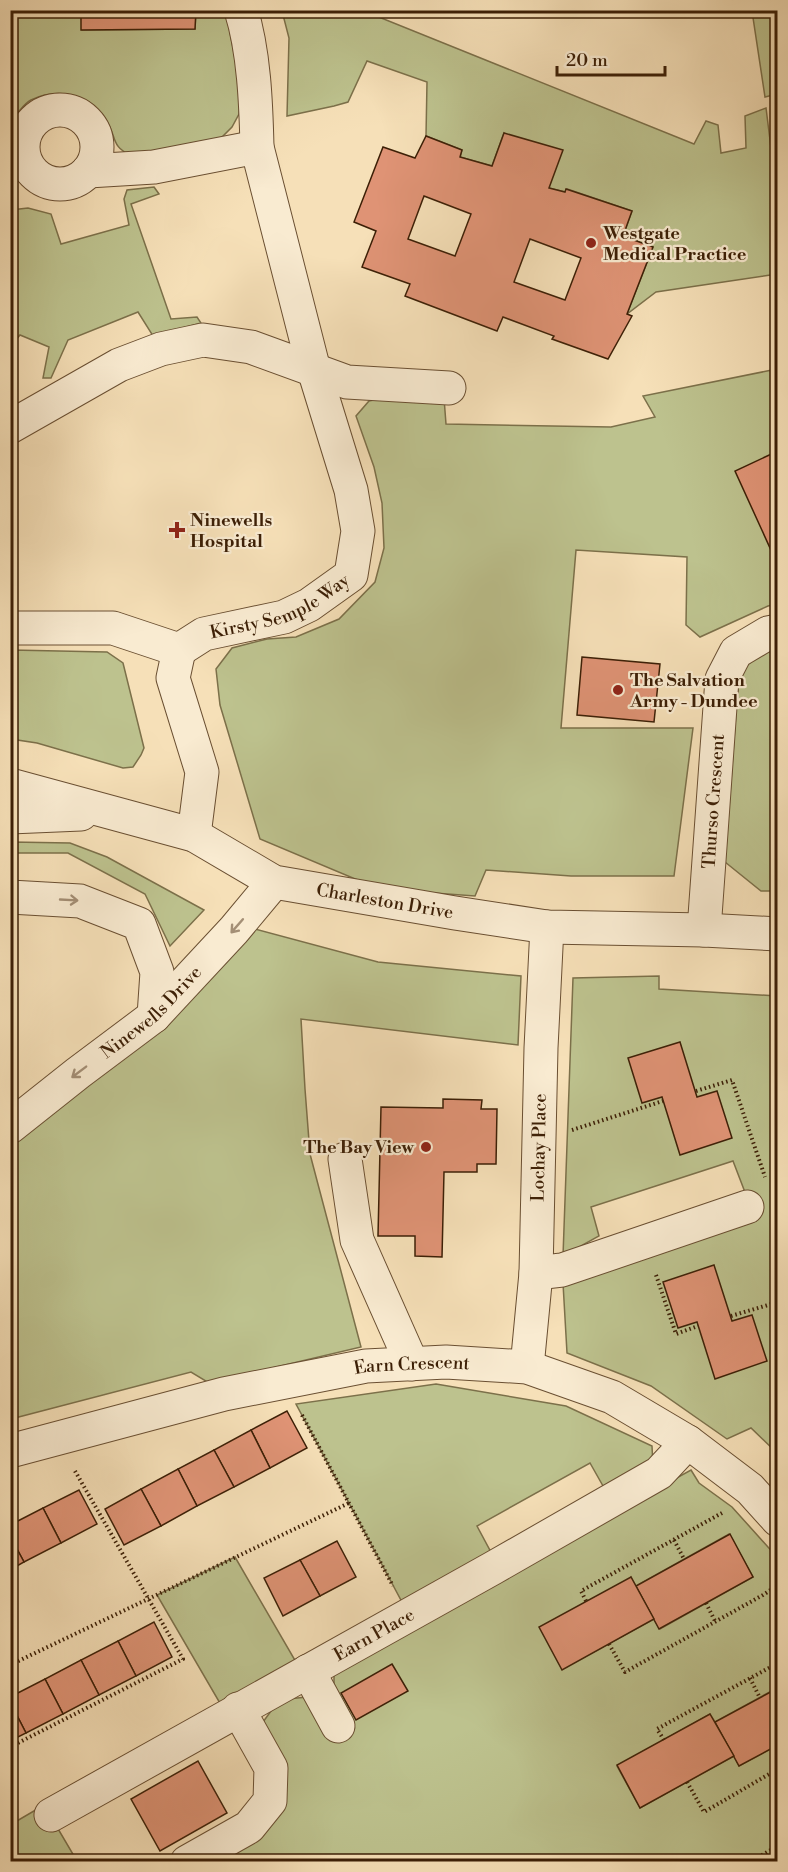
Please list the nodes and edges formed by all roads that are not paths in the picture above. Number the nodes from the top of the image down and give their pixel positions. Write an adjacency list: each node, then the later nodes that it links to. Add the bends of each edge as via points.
1 (241, 10): 2 (street, Kirsty Semple Way, via 247,31)
2 (257, 147): 3 (street, via 154,167); 4 (street, Kirsty Semple Way)
3 (88, 171)
4 (314, 370): 5 (street, via 347,382); 6 (street, via 251,347 203,340 161,349 119,365); 9 (street, Kirsty Semple Way, via 351,490 358,531 351,575 284,617 204,634)
5 (449, 388)
6 (10, 427)
7 (10, 627): 9 (street, via 112,627)
8 (777, 632): 17 (street, Thurso Crescent, via 768,633 736,652 722,679)
9 (180, 650): 13 (street, via 173,678 202,772)
10 (10, 785): 11 (street, Charleston Drive)
11 (110, 813): 12 (street); 13 (street, Charleston Drive)
12 (10, 817)
13 (194, 836): 14 (street, Charleston Drive)
14 (274, 882): 16 (street, Charleston Drive); 19 (street, Ninewells Drive, one-way to 19)
15 (10, 897): 19 (street, one-way to 19, via 80,901 139,924 157,972)
16 (547, 927): 17 (street, Charleston Drive); 23 (street, Lochay Place)
17 (704, 930): 18 (street, Charleston Drive)
18 (777, 934)
19 (154, 1016): 20 (street, Ninewells Drive, one-way to 20)
20 (10, 1127)
21 (345, 1159): 24 (street, via 357,1240)
22 (747, 1207): 23 (street, via 562,1270)
23 (536, 1273): 25 (street, Lochay Place)
24 (412, 1364): 25 (street, Earn Crescent); 27 (street, Earn Crescent, via 366,1366 224,1394)
25 (527, 1367): 26 (street, Earn Crescent, via 612,1397)
26 (688, 1442): 28 (street, Earn Crescent, via 750,1489); 29 (street, Earn Place, via 659,1473)
27 (10, 1451)
28 (777, 1520)
29 (308, 1671): 30 (street, Earn Place); 31 (street)
30 (238, 1709): 32 (street, Earn Place); 33 (street, via 271,1768 270,1802 249,1827)
31 (338, 1726)
32 (51, 1815)
33 (188, 1862)

